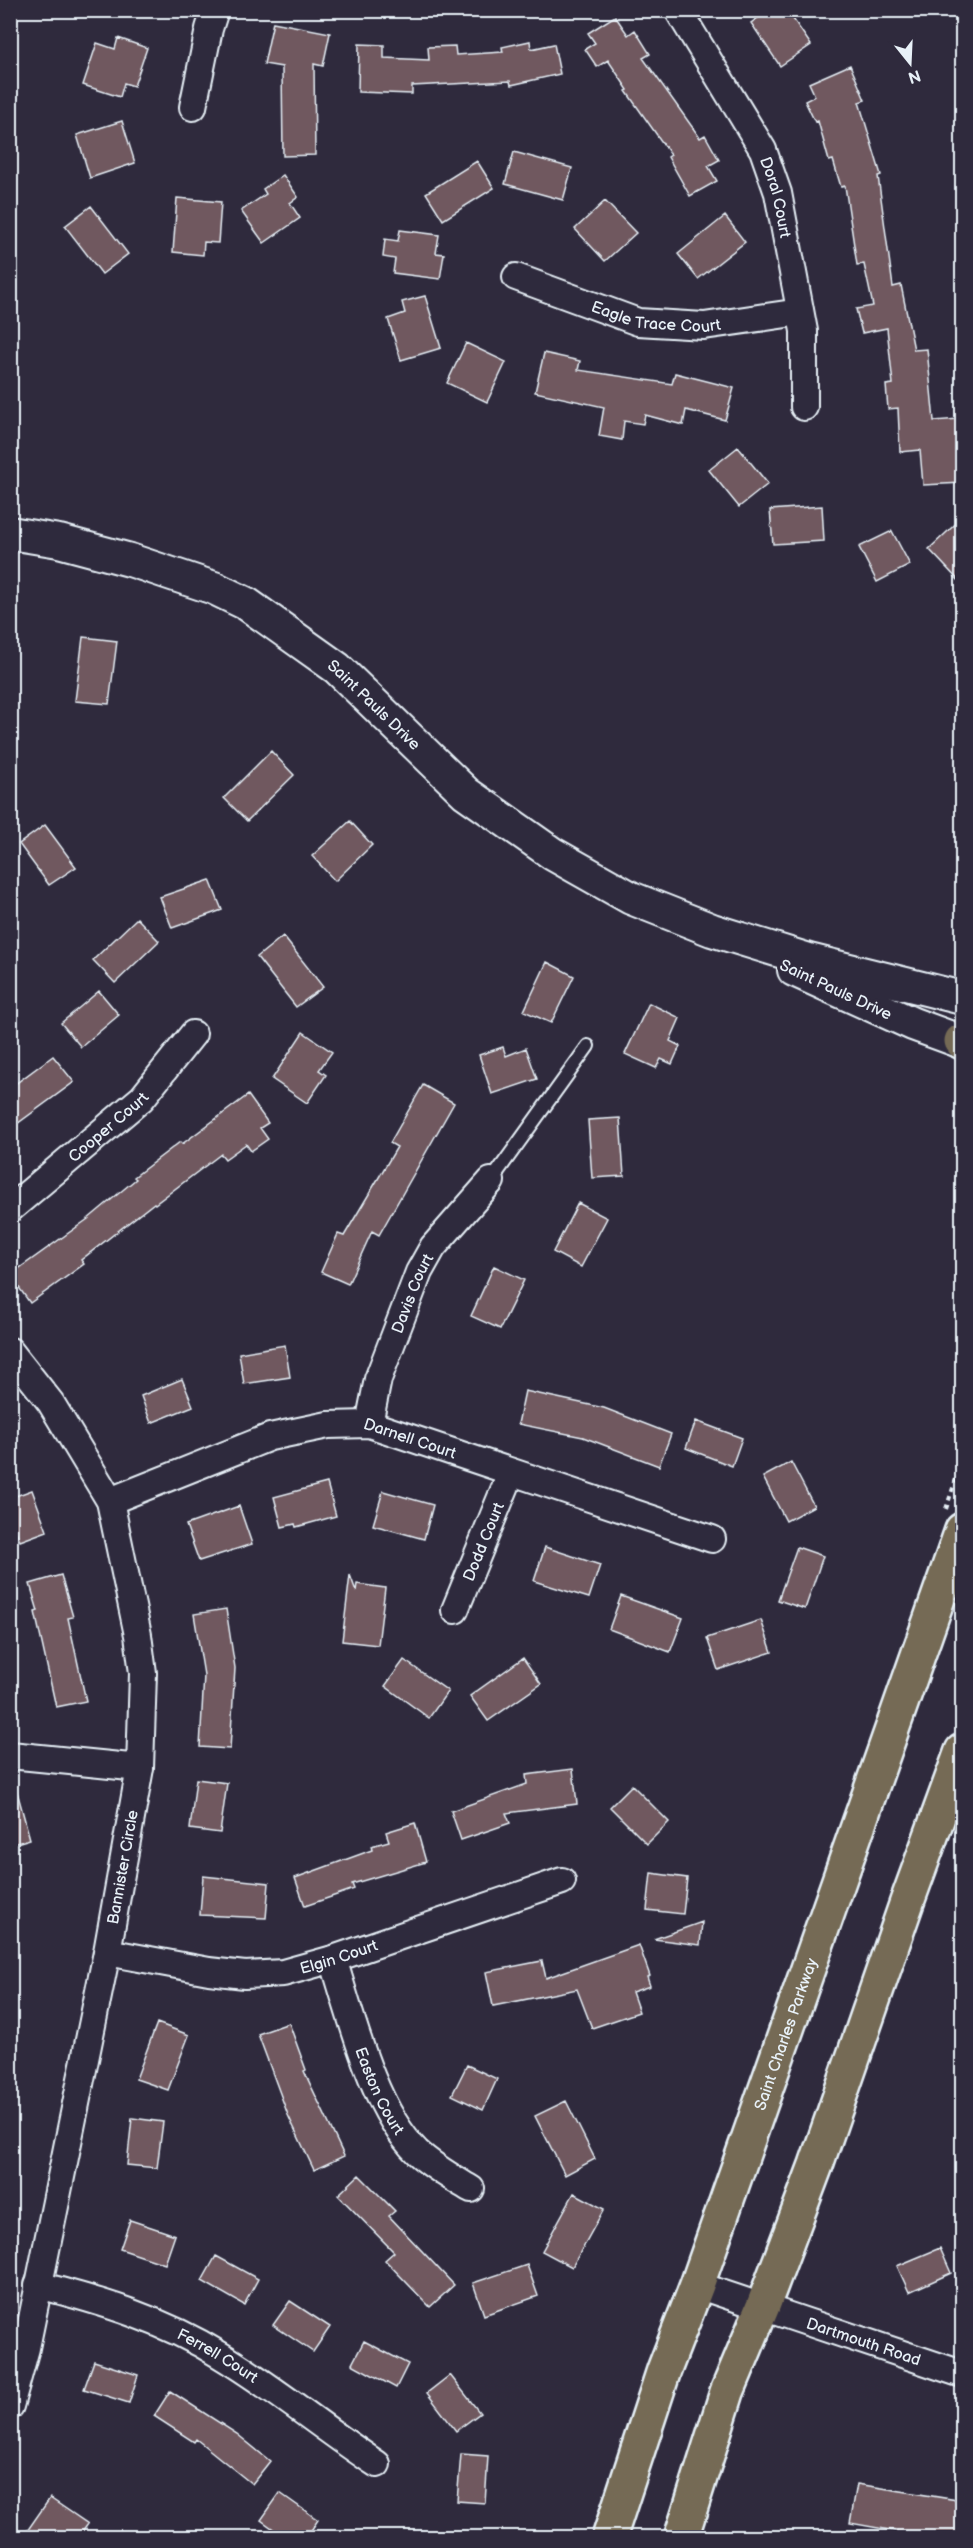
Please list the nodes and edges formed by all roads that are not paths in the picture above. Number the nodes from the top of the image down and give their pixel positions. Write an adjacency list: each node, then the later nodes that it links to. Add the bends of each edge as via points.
1 (215, 10): 3 (street)
2 (678, 10): 5 (street, Doral Court, via 763,150 778,193)
3 (193, 107)
4 (516, 277): 5 (street, Eagle Trace Court, via 638,322 704,326)
5 (800, 312): 6 (street, Doral Court, via 804,331)
6 (804, 407)
7 (10, 533): 8 (street, Saint Pauls Drive, via 130,560 214,588 248,604 337,668 466,793 511,825 631,898)
8 (712, 930): 9 (street, Saint Pauls Drive, via 809,960); 11 (street, Saint Pauls Drive, via 850,996)
9 (963, 998)
10 (193, 1034): 14 (street, Cooper Court, via 142,1098)
11 (962, 1042)
12 (588, 1046): 13 (lane)
13 (490, 1180): 16 (street, Davis Court, via 433,1247 419,1272 378,1379)
14 (10, 1209)
15 (10, 1351): 18 (street, Bannister Circle, via 51,1403)
16 (369, 1424): 17 (street, Darnell Court); 18 (street, Darnell Court, via 328,1425 270,1437)
17 (511, 1473): 20 (street, Darnell Court); 21 (street, Dodd Court)
18 (110, 1501): 24 (street, Bannister Circle, via 143,1673)
19 (963, 1530): 30 (main road, Saint Charles Parkway)
20 (711, 1539)
21 (455, 1610)
22 (963, 1751): 31 (main road)
23 (10, 1755): 24 (street)
24 (140, 1768): 26 (street, Bannister Circle)
25 (562, 1881): 27 (street, Elgin Court)
26 (107, 1952): 27 (street, Elgin Court, via 245,1975 283,1973); 29 (street, Bannister Circle)
27 (333, 1959): 28 (street, Easton Court, via 387,2113 418,2153)
28 (471, 2188)
29 (38, 2285): 33 (street, Bannister Circle); 34 (street, Ferrell Court, via 138,2315 210,2349)
30 (697, 2285): 31 (street, Dartmouth Road); 35 (main road, Saint Charles Parkway, via 664,2370)
31 (763, 2306): 32 (street, Dartmouth Road); 36 (main road, via 728,2392)
32 (963, 2374)
33 (10, 2406)
34 (377, 2464)
35 (609, 2538)
36 (681, 2538)

